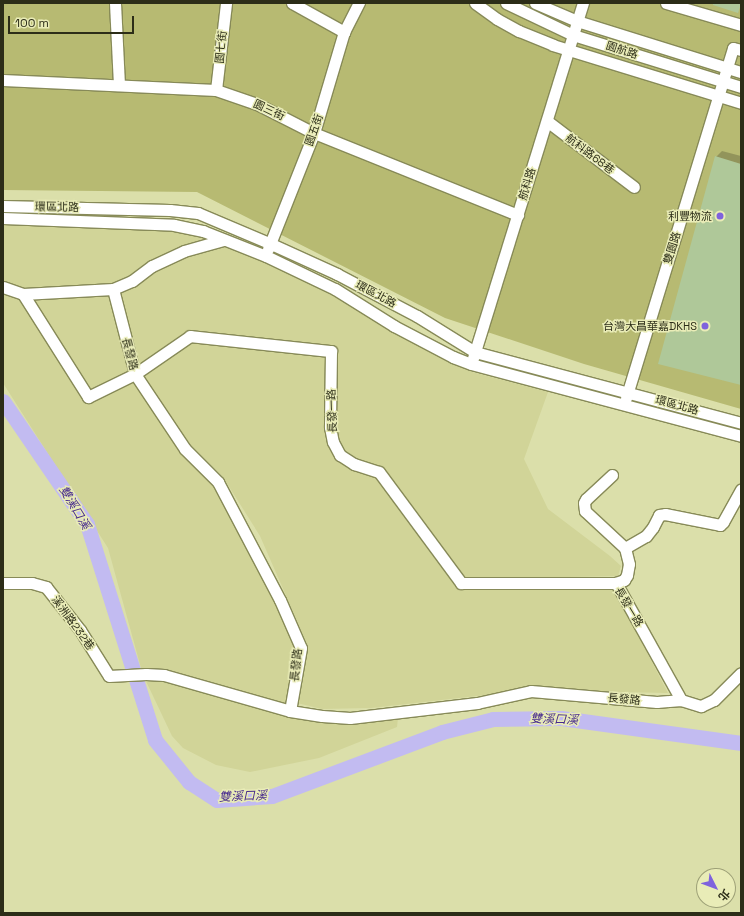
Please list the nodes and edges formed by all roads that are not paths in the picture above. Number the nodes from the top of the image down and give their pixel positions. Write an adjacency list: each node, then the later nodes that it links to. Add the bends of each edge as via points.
1 (115, 3): 20 (street)
2 (226, 3): 22 (street, 園七街)
3 (292, 3): 12 (street)
4 (359, 3): 12 (street, 園五街)
5 (475, 3): 14 (street, via 519,31)
6 (506, 3): 13 (street, 園航路)
7 (535, 3): 10 (street)
8 (583, 3): 10 (street, 航科路)
9 (666, 3): 11 (street)
10 (577, 21): 13 (street, 航科路); 16 (street)
11 (741, 26)
12 (344, 32): 26 (street, 園五街)
13 (573, 34): 14 (street, 航科路); 19 (street, 園航路)
14 (569, 50): 23 (street); 25 (street, 航科路)
15 (741, 50): 16 (street, 雙園路, via 733,48)
16 (728, 68): 17 (street); 19 (street, 雙園路)
17 (741, 72)
18 (3, 80): 20 (street, 園三街)
19 (724, 82): 21 (street, 園航路); 23 (street, 雙園路)
20 (118, 85): 22 (street, 園三街)
21 (741, 87)
22 (216, 90): 26 (street, 園三街, via 258,104)
23 (719, 96): 24 (street); 40 (street, 雙園路)
24 (741, 102)
25 (547, 121): 27 (street, 航科路68巷); 29 (street, 航科路)
26 (314, 132): 29 (street, 園三街); 32 (street, 園五街)
27 (634, 187)
28 (3, 206): 32 (street, 環區北路, via 198,213)
29 (518, 215): 37 (street, 航科路)
30 (3, 218): 31 (street, 環區北路, via 174,225 203,231)
31 (223, 240): 33 (street, 環區北路); 35 (street, via 184,251)
32 (269, 243): 33 (street, 園五街); 37 (street, 環區北路, via 417,316)
33 (266, 256): 38 (street, 環區北路, via 335,290 394,326)
34 (3, 287): 36 (street)
35 (113, 289): 36 (street); 39 (street, 長發路)
36 (23, 294): 39 (street, 長發一路, via 88,397)
37 (475, 352): 38 (street, 航科路); 40 (street, 環區北路)
38 (471, 364): 41 (street, 環區北路)
39 (135, 374): 48 (street, 長發一路, via 190,336 331,351 330,427 340,455 354,464 379,472 461,582); 51 (street, 長發路, via 186,449 218,482 280,600 300,648)
40 (627, 392): 41 (street, 雙園路); 42 (street, 環區北路)
41 (624, 404): 43 (street, 環區北路)
42 (741, 423)
43 (741, 436)
44 (612, 475): 46 (street, via 586,499 585,511)
45 (741, 490): 46 (street, via 720,525 659,515 646,536)
46 (625, 548): 48 (street, via 629,564 627,575 624,580)
47 (3, 583): 51 (street, 溪洲路232巷, via 32,583 46,587 80,630 109,676 164,675)
48 (616, 583): 50 (street, 長發一路)
49 (741, 673): 50 (street, 長發路, via 714,700 701,706)
50 (681, 700): 51 (street, 長發路, via 657,702 531,691 477,703 350,718)
51 (290, 711)

